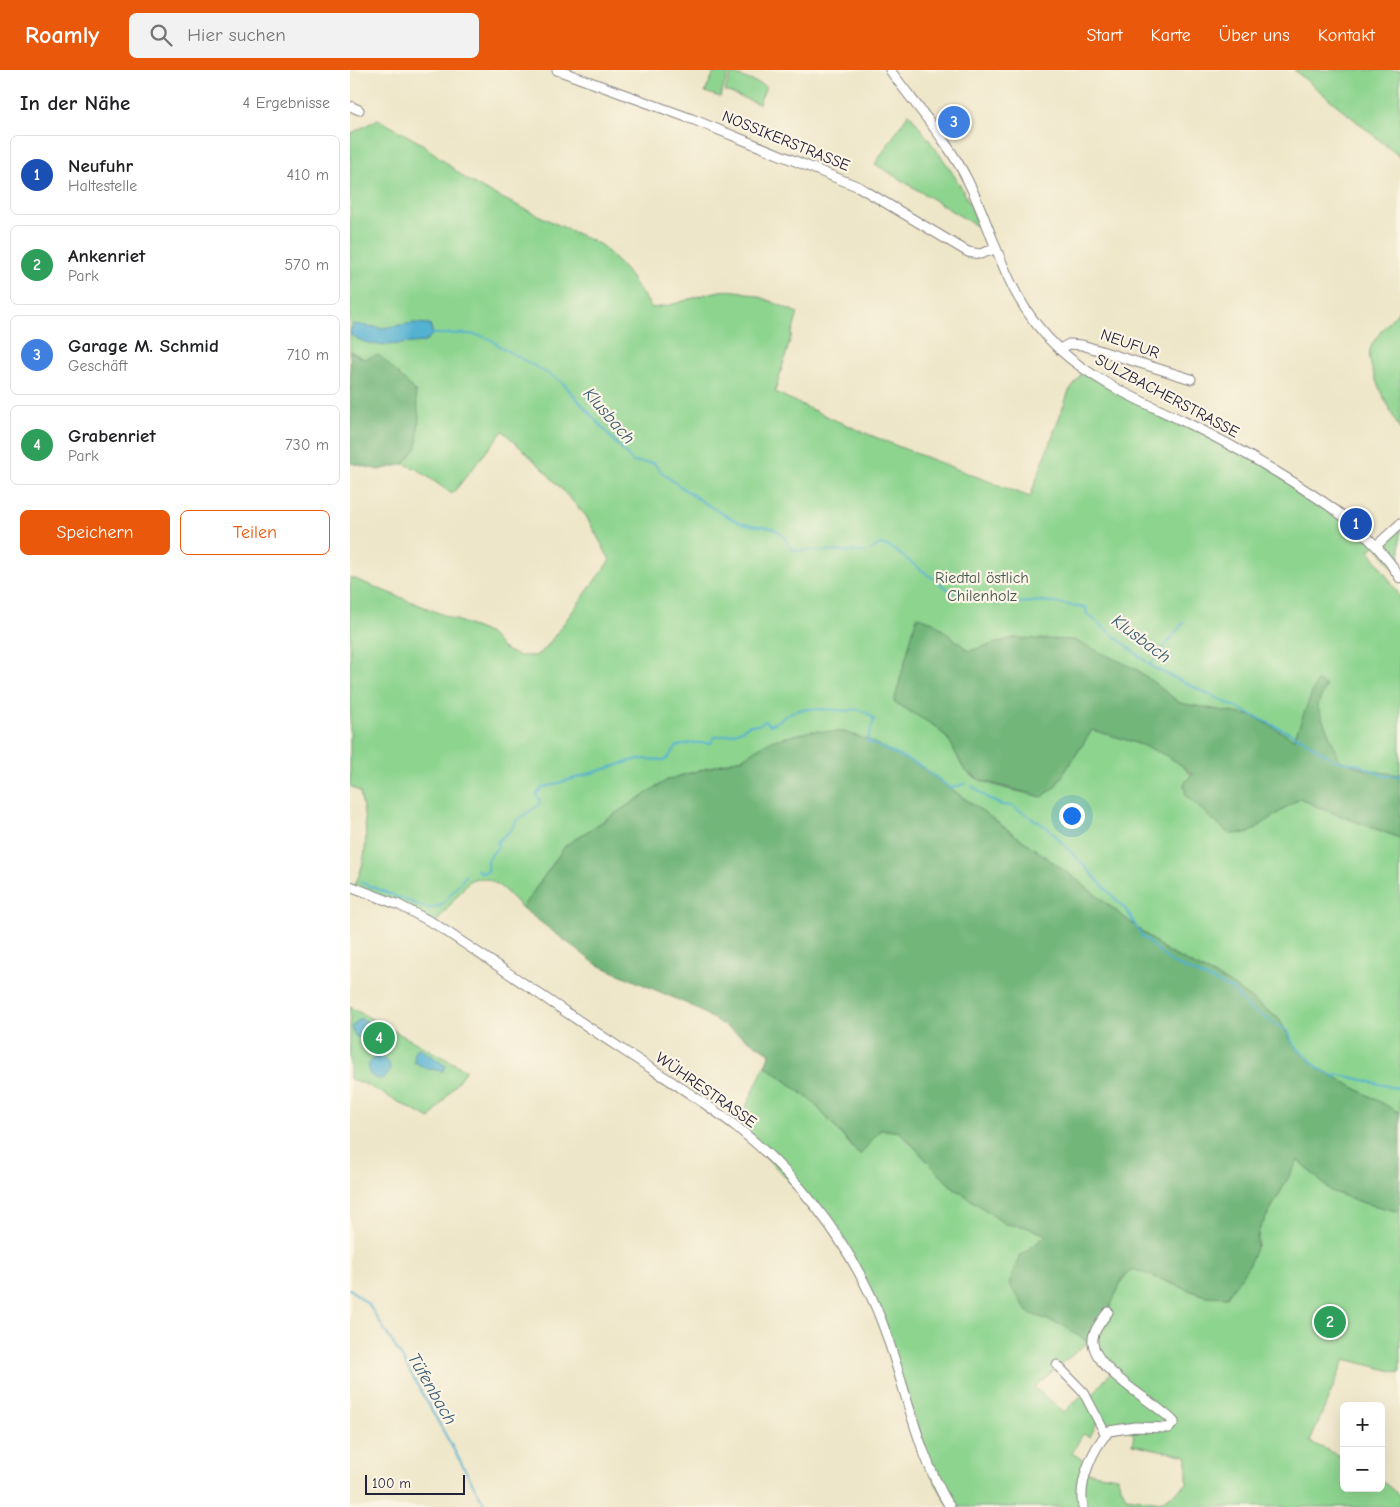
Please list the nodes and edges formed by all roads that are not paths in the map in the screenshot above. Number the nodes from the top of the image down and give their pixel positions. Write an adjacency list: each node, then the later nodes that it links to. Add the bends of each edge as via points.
1 (557, 70): 5 (street, NOSSIKERSTRASSE, via 692,119 859,187 968,252 980,254)
2 (890, 70): 5 (street, SULZBACHERSTRASSE, via 958,163 976,198)
3 (350, 106): 4 (street)
4 (360, 110)
5 (995, 249): 6 (street, SULZBACHERSTRASSE, via 1025,309)
6 (1060, 349): 7 (street, NEUFUR, via 1069,344 1082,345); 9 (street, SULZBACHERSTRASSE, via 1108,385 1268,467 1341,513)
7 (1190, 379)
8 (1400, 524): 9 (street)
9 (1376, 545): 10 (street, SULZBACHERSTRASSE)
10 (1400, 578)
11 (350, 886): 15 (street, WÜHRESTRASSE, via 399,905 435,924 737,1127 774,1159 825,1218 866,1284 892,1350 936,1484)
12 (1108, 1312): 14 (street, via 1094,1334 1095,1349 1111,1372 1174,1422 1169,1428 1115,1429)
13 (1057, 1365): 14 (street, via 1084,1393)
14 (1106, 1435): 16 (street, via 1083,1480)
15 (950, 1507)
16 (1083, 1507)

